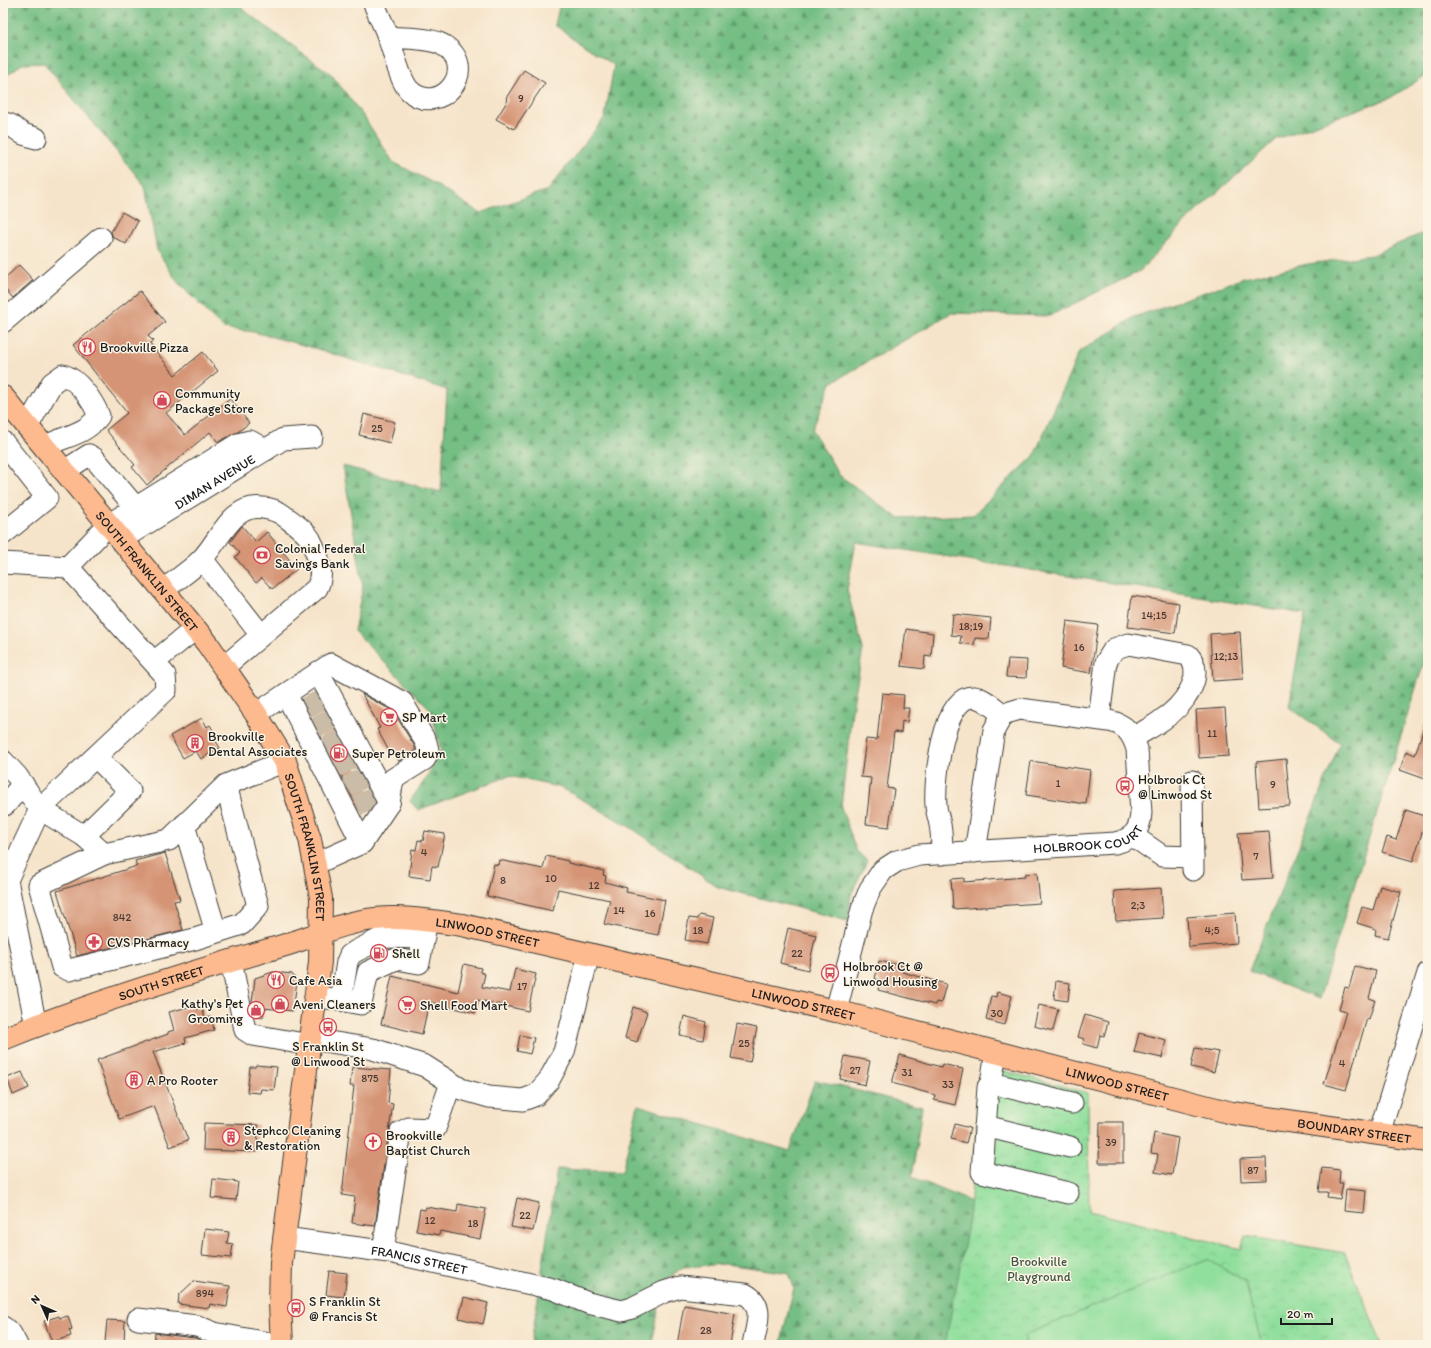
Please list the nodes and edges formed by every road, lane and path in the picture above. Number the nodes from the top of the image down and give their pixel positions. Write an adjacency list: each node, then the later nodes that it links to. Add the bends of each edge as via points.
1 (374, 3): 2 (street)
2 (388, 37)
3 (3, 124): 4 (street, via 9,124 23,134)
4 (36, 138)
5 (101, 238): 6 (street)
6 (3, 322)
7 (4, 399): 8 (main road, SOUTH FRANKLIN STREET)
8 (27, 427): 11 (main road, SOUTH FRANKLIN STREET); 11 (street, via 52,383 63,375 71,377 95,406 99,416 92,425 75,435 60,438)
9 (312, 437): 12 (street, DIMAN AVENUE, via 283,439)
10 (3, 442): 16 (street, via 47,498)
11 (44, 446): 13 (main road, SOUTH FRANKLIN STREET)
12 (266, 450): 14 (street, via 250,442 238,444); 15 (street, DIMAN AVENUE)
13 (64, 471): 14 (street, via 89,455); 15 (main road, SOUTH FRANKLIN STREET)
14 (136, 508): 15 (street)
15 (114, 532): 19 (street); 20 (main road, SOUTH FRANKLIN STREET)
16 (3, 534)
17 (202, 559): 20 (street); 22 (street); 22 (street, via 231,520 247,508 276,510 296,524 310,539 321,568 321,580 317,588)
18 (3, 563): 19 (street)
19 (68, 567): 23 (street)
20 (163, 590): 21 (main road, SOUTH FRANKLIN STREET)
21 (195, 629): 23 (street); 24 (main road, SOUTH FRANKLIN STREET)
22 (261, 635): 24 (street)
23 (154, 662): 34 (street, via 165,675 166,690)
24 (224, 667): 28 (main road, SOUTH FRANKLIN STREET)
25 (318, 672): 26 (street); 27 (street); 42 (street, via 331,664 402,702 426,742 428,750 425,759 393,779)
26 (286, 694): 27 (street); 28 (street)
27 (313, 704): 31 (street); 31 (street)
28 (256, 714): 36 (main road, SOUTH FRANKLIN STREET)
29 (1003, 714): 30 (street, HOLBROOK COURT, via 1020,709); 49 (street, via 994,730); 51 (street, via 974,697 963,700 957,706 945,729 936,780 936,806 942,837)
30 (1099, 720): 32 (street, HOLBROOK COURT, via 1123,725); 32 (street, via 1106,662 1114,649 1128,644 1188,654 1195,669 1195,681 1190,690 1163,720)
31 (323, 724): 33 (street); 33 (street)
32 (1132, 738): 47 (street, HOLBROOK COURT, via 1137,749 1141,813 1141,823)
33 (334, 743): 37 (street); 37 (street)
34 (96, 757): 44 (street); 46 (street, via 130,791)
35 (3, 761): 40 (street)
36 (285, 762): 41 (street); 52 (main road, SOUTH FRANKLIN STREET, via 310,839)
37 (344, 763): 39 (street); 39 (street)
38 (1192, 781): 47 (street, via 1193,863 1162,856)
39 (355, 782): 42 (street); 42 (street)
40 (23, 784): 43 (street); 44 (street)
41 (226, 785): 45 (street); 57 (street, via 258,906 242,924)
42 (370, 802): 48 (street); 48 (street)
43 (5, 805)
44 (40, 809): 46 (street); 53 (street)
45 (184, 825): 50 (street, via 170,840); 57 (street)
46 (84, 836): 50 (street)
47 (1133, 836): 49 (street, HOLBROOK COURT, via 1115,843)
48 (362, 843): 52 (street)
49 (975, 852): 51 (street, HOLBROOK COURT)
50 (104, 854): 54 (street, via 39,885)
51 (942, 854): 63 (street, HOLBROOK COURT, via 919,855 897,861 883,870 870,889 862,909)
52 (315, 864): 58 (main road, SOUTH FRANKLIN STREET, via 321,898)
53 (4, 879): 55 (street)
54 (49, 921): 55 (street); 57 (street, via 62,967 69,970)
55 (15, 927): 64 (street)
56 (425, 929): 58 (main road, LINWOOD STREET, via 400,918 374,919); 59 (main road, LINWOOD STREET, via 462,925); 62 (street, via 384,937 356,951 347,962 341,1000)
57 (216, 932)
58 (322, 933): 60 (main road, SOUTH STREET); 62 (main road, SOUTH FRANKLIN STREET)
59 (589, 954): 63 (main road, LINWOOD STREET); 68 (street, via 564,1052 549,1080 536,1095 522,1100 489,1097 461,1089)
60 (230, 961): 64 (main road, SOUTH STREET, via 155,984); 66 (street, via 244,1030 252,1035)
61 (1428, 973): 73 (street)
62 (316, 996): 66 (main road, SOUTH FRANKLIN STREET)
63 (836, 1012): 67 (main road, LINWOOD STREET)
64 (36, 1026): 65 (main road, SOUTH STREET)
65 (3, 1039)
66 (310, 1042): 68 (street, via 373,1049 425,1066); 77 (main road, SOUTH FRANKLIN STREET)
67 (996, 1052): 69 (street); 71 (main road, LINWOOD STREET, via 1232,1113)
68 (451, 1083): 78 (street, via 435,1130 409,1128 401,1132)
69 (991, 1083): 70 (street); 72 (street, via 988,1087)
70 (1072, 1103)
71 (1281, 1121): 73 (main road, BOUNDARY STREET)
72 (985, 1126): 75 (street); 76 (street, via 982,1172)
73 (1379, 1134): 74 (main road, BOUNDARY STREET)
74 (1428, 1141)
75 (1070, 1147)
76 (1068, 1193)
77 (284, 1238): 78 (street, FRANCIS STREET); 83 (main road, SOUTH FRANKLIN STREET, via 280,1304)
78 (383, 1252): 84 (street, FRANCIS STREET, via 553,1289 588,1303 622,1310 680,1287 745,1294 753,1298 757,1305 758,1316)
79 (138, 1319): 82 (street, via 197,1326 214,1333)
80 (3, 1327): 81 (street, via 11,1334)
81 (17, 1345)
82 (279, 1345)
83 (282, 1345)
84 (753, 1345)

